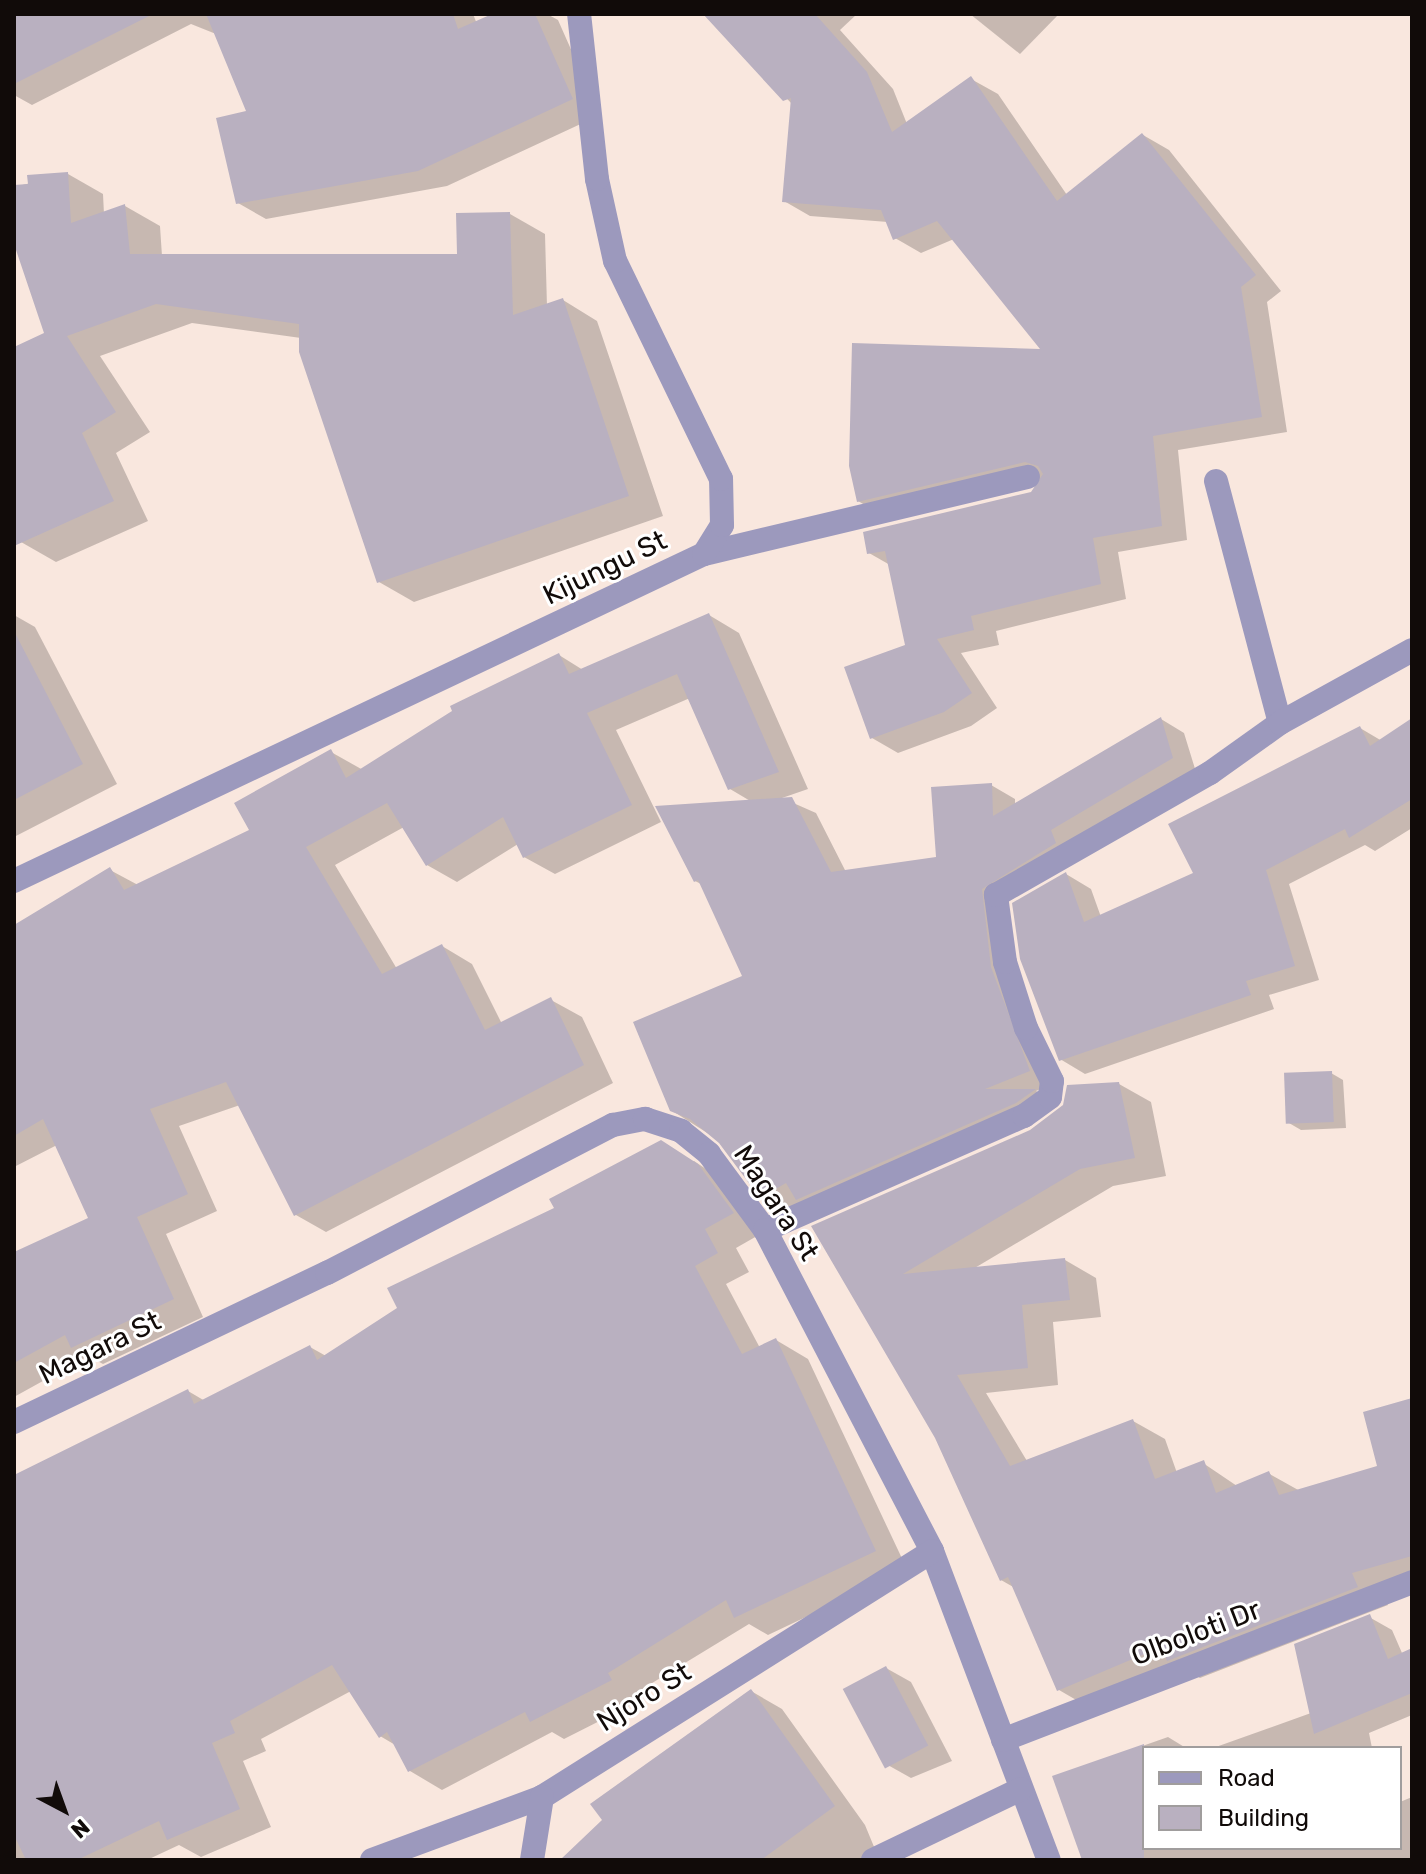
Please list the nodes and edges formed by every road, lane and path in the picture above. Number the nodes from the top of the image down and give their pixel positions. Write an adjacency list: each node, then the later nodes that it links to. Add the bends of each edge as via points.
1 (579, 14): 4 (street, Kijungu St, via 597,179 615,261 721,479 722,525)
2 (1028, 477): 4 (street)
3 (1216, 481): 6 (street)
4 (704, 554): 7 (street, Kijungu St)
5 (1412, 650): 6 (street)
6 (1280, 723): 8 (street, via 1210,773 996,895 1015,998 1052,1081 1050,1097 1039,1108)
7 (14, 881)
8 (765, 1230): 9 (street, Magara St, via 709,1154 681,1131 645,1119 613,1125 327,1273); 10 (street, Magara St)
9 (14, 1422)
10 (932, 1551): 12 (street, Magara St); 14 (street, Njoro St)
11 (1412, 1582): 12 (street, Olboloti Dr)
12 (1003, 1740): 13 (street, Magara St)
13 (1021, 1789): 17 (street); 18 (street, Magara St)
14 (542, 1797): 15 (street, Njoro St); 16 (street)
15 (372, 1860)
16 (532, 1860)
17 (873, 1860)
18 (1049, 1860)

